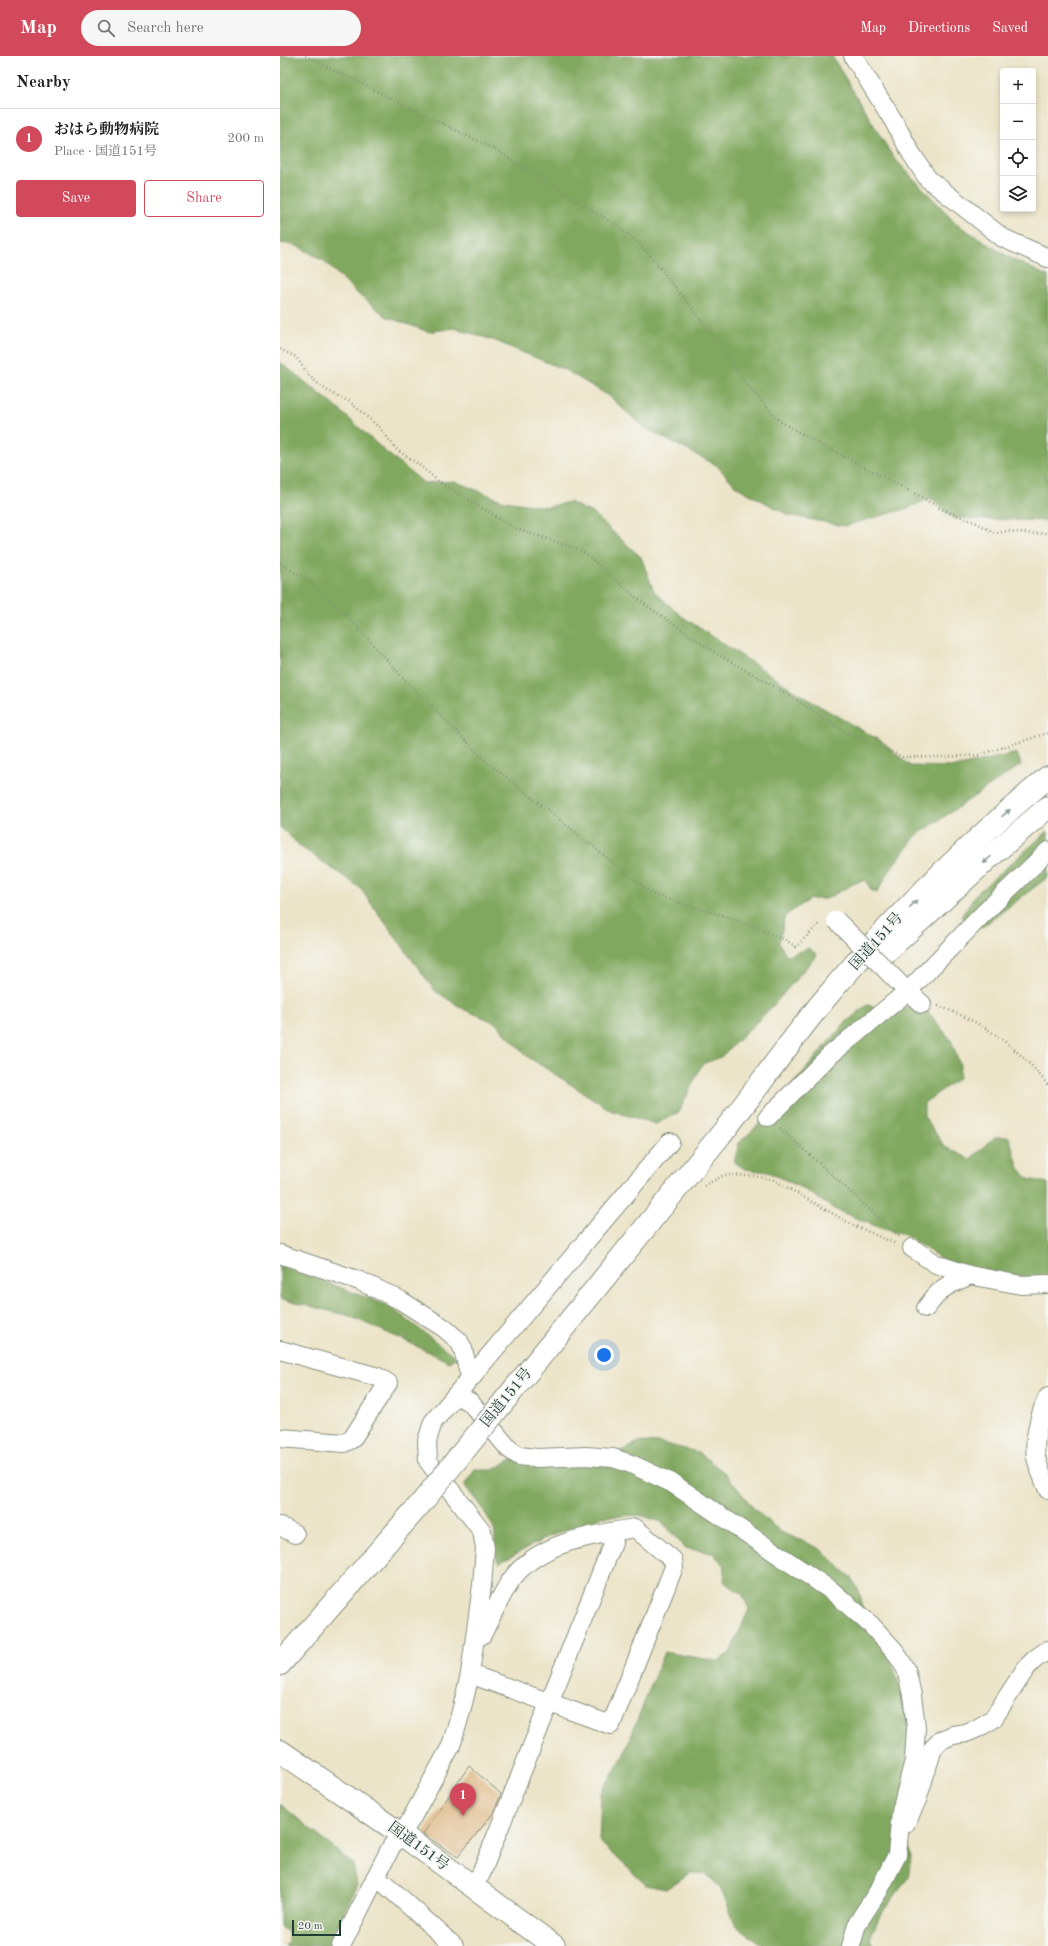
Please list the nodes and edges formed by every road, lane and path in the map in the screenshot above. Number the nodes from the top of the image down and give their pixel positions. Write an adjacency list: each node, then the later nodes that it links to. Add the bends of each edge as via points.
1 (305, 56): 5 (path, via 496,150 618,226 640,244 721,345 742,380 781,422 941,509 995,533)
2 (853, 56): 3 (street, via 928,179 1003,238)
3 (1048, 258)
4 (280, 349): 7 (path, via 296,357 310,377 326,390 350,402 380,428 397,450 438,481 515,528 582,551 643,603 717,654 782,691 847,733 903,757 979,755)
5 (1048, 533)
6 (280, 564): 11 (path, via 305,578 350,618 404,679 486,761 654,895 725,916 786,940 796,947 829,915)
7 (1048, 733)
8 (1048, 777): 16 (highway, 国道151号, one-way to 8, via 819,1006 890,927 980,835)
9 (1048, 807): 16 (highway, 国道151号, one-way to 16, via 899,938 827,1013)
10 (1048, 852): 12 (street)
11 (836, 920): 12 (street, bridge)
12 (904, 988): 13 (street); 15 (street, via 829,1056)
13 (922, 1004): 14 (path, via 934,1004 957,1013 997,1035 1030,1062)
14 (1048, 1085)
15 (768, 1117): 19 (path)
16 (727, 1127): 33 (highway, 国道151号, bridge, via 423,1501)
17 (670, 1142): 25 (street)
18 (700, 1188): 19 (path, via 724,1175 774,1180 851,1224 892,1243)
19 (912, 1248): 21 (street, via 936,1264)
20 (280, 1254): 25 (street, via 360,1281 400,1300 444,1328 459,1341 468,1370)
21 (969, 1275): 22 (street, via 1021,1285); 23 (street, via 960,1282 948,1285)
22 (1048, 1284)
23 (926, 1308)
24 (280, 1350): 28 (street, via 378,1377 388,1383 352,1439 344,1443)
25 (473, 1376): 26 (street)
26 (456, 1394): 31 (street, via 433,1422 427,1441 428,1461 482,1530 485,1548); 37 (street, via 470,1402 508,1449 519,1456 613,1458 672,1483 832,1591 870,1625 898,1656 906,1670 912,1695 916,1727 914,1760)
27 (1048, 1397): 29 (street, via 1042,1406 1035,1448 1036,1458)
28 (280, 1438)
29 (1048, 1490)
30 (610, 1532): 31 (street, via 548,1550 524,1565 511,1580 482,1635); 35 (street, via 613,1543); 35 (street, via 635,1528 673,1560 674,1567 611,1726)
31 (475, 1638): 34 (street)
32 (1048, 1650): 37 (street, via 1026,1668 993,1719 966,1733 941,1740 933,1748 917,1800 907,1822)
33 (280, 1664)
34 (470, 1674): 35 (street); 38 (street, via 451,1746)
35 (550, 1702): 40 (street, via 481,1874)
36 (280, 1751): 38 (highway, 国道151号)
37 (899, 1828): 44 (street, via 897,1855 857,1924)
38 (401, 1834): 39 (street); 40 (highway, 国道151号)
39 (375, 1878): 41 (street); 42 (street)
40 (472, 1886): 43 (highway, 国道151号)
41 (341, 1946)
42 (454, 1946)
43 (554, 1946)
44 (851, 1946)

